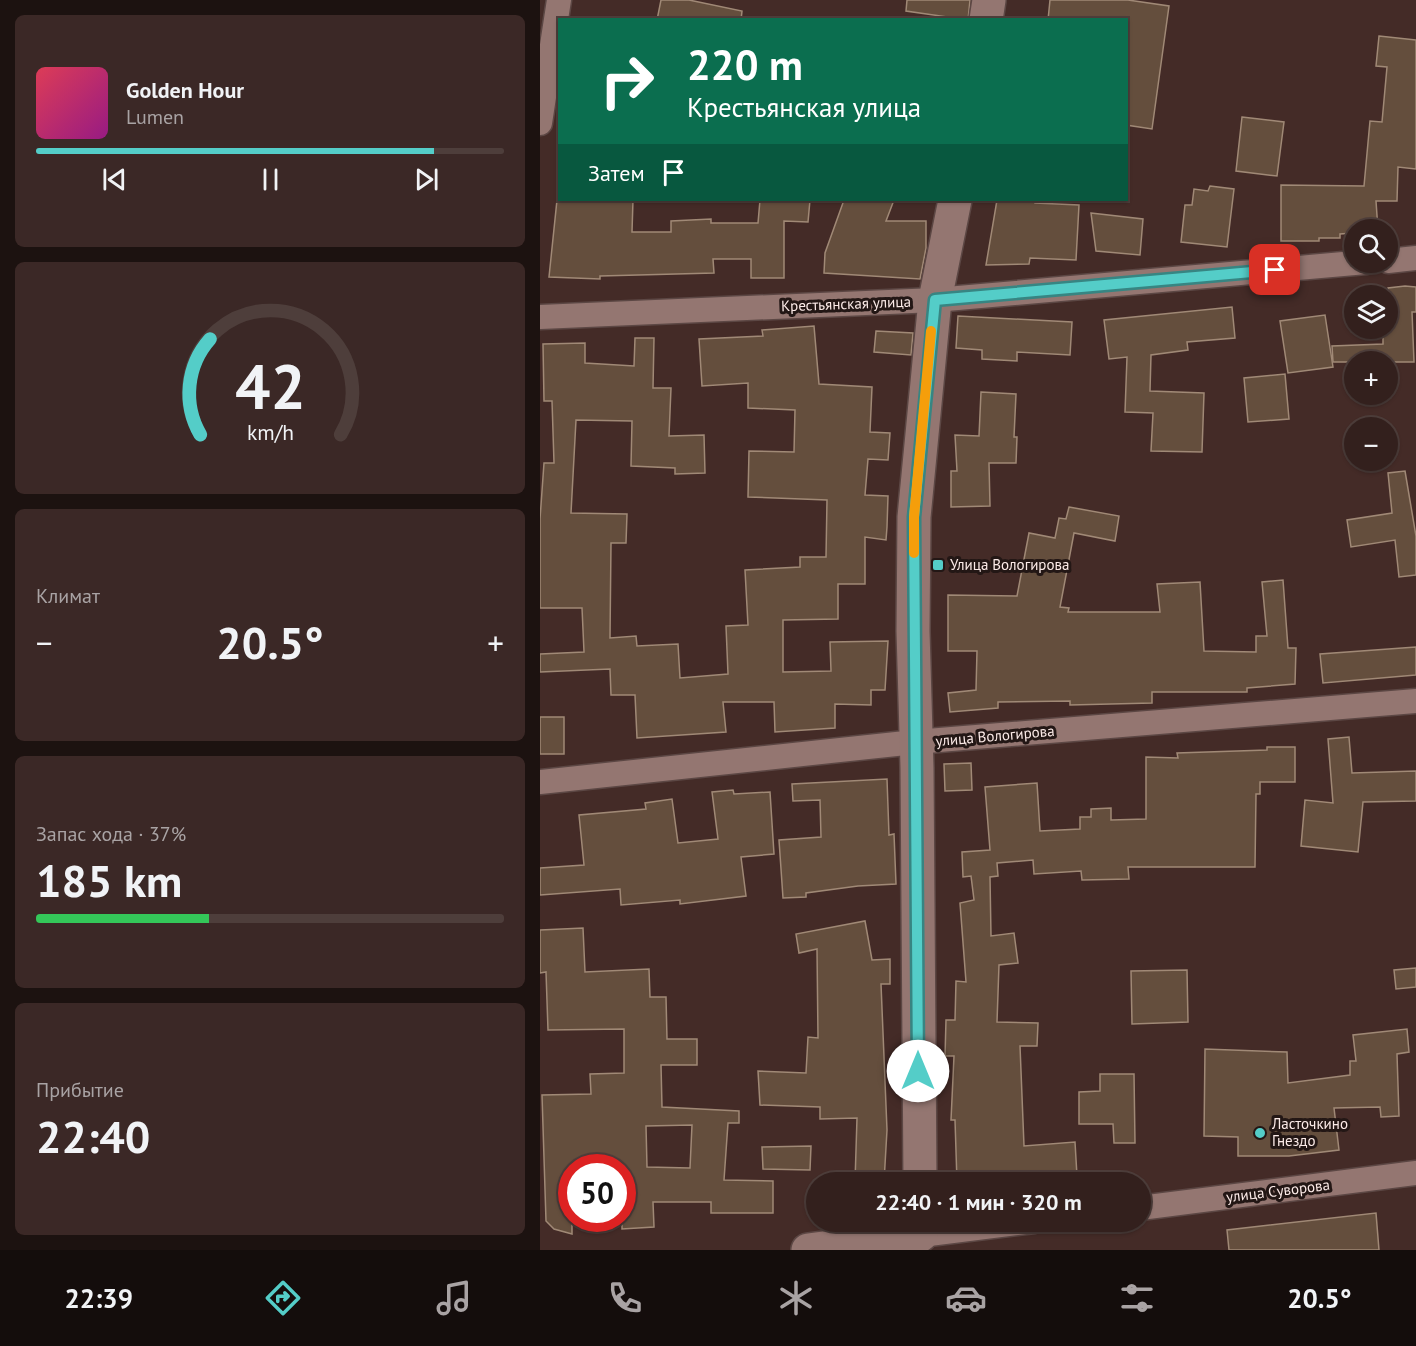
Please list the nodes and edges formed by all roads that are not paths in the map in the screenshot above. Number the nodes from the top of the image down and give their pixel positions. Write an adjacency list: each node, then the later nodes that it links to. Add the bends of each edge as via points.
1 (558, 0): 4 (street)
2 (989, 0): 3 (main road)
3 (986, 18)
4 (540, 123)
5 (955, 201): 9 (main road)
6 (1416, 258): 7 (street)
7 (1398, 260)
8 (1344, 264): 9 (street, Крестьянская улица)
9 (935, 300): 10 (street, Крестьянская улица); 12 (main road, via 914,517)
10 (540, 317)
11 (1416, 701): 12 (street, улица Вологирова)
12 (915, 742): 13 (street, улица Вологирова); 14 (main road)
13 (540, 782)
14 (920, 1172)
15 (1416, 1173): 16 (street, улица Суворова)
16 (1151, 1207)
17 (946, 1232): 18 (street)
18 (922, 1235): 19 (main road)
19 (808, 1250)

